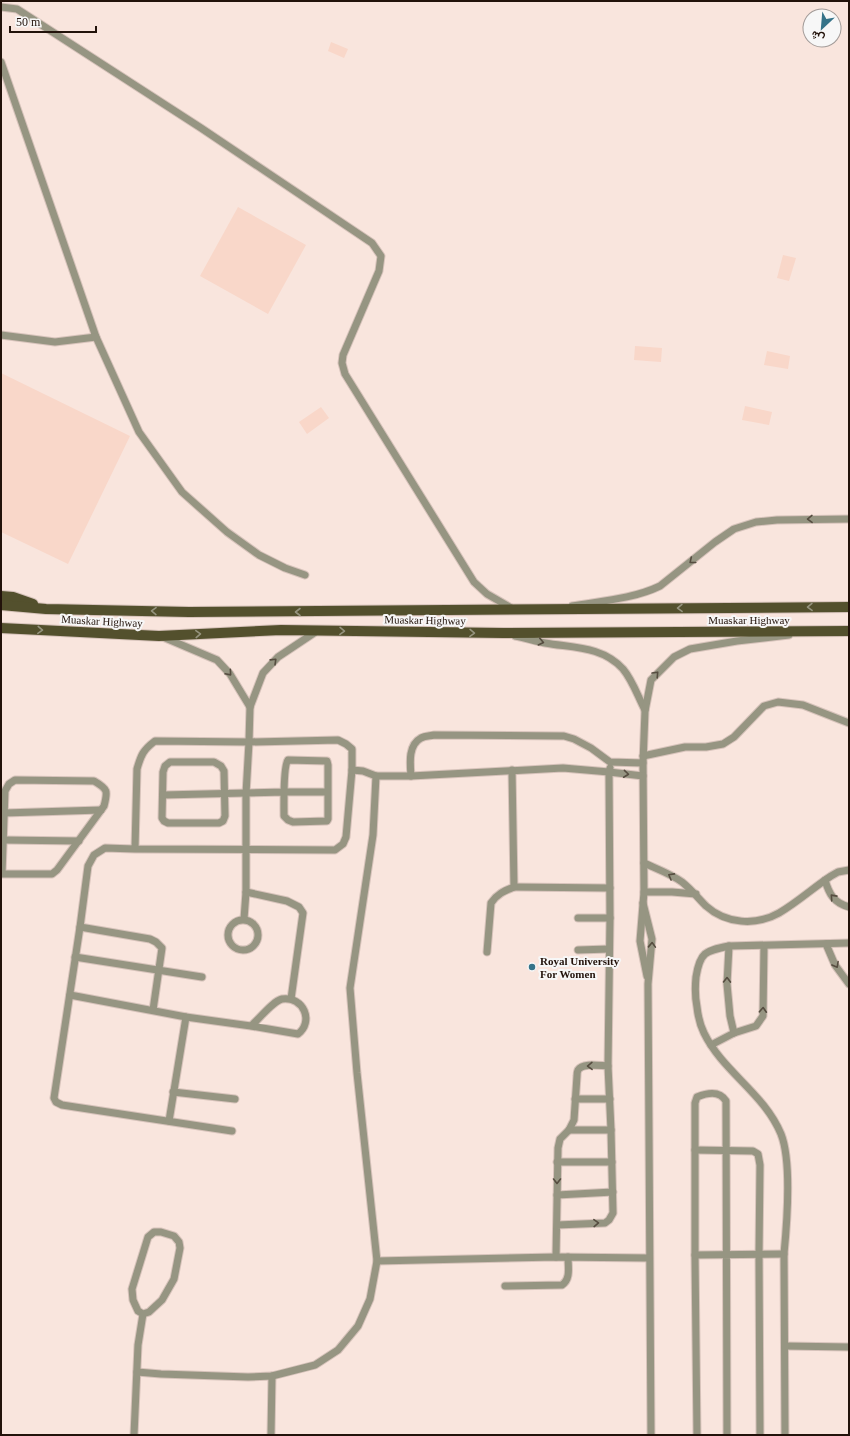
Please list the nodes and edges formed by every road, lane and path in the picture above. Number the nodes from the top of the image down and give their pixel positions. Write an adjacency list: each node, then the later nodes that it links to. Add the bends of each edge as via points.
1 (1, 7): 12 (lane, via 17,10 201,128 372,243 381,256 379,271 342,354 345,374 474,582 487,594)
2 (1, 62): 4 (lane)
3 (1, 335): 4 (lane, via 55,342)
4 (96, 337): 6 (lane, via 139,432 182,492 227,532 258,555)
5 (849, 519): 11 (lane, one-way to 11, via 756,522 734,529 721,537 651,591)
6 (306, 575)
7 (1, 596): 10 (main road, via 13,597)
8 (1, 605): 10 (main road, Muaskar Highway)
9 (849, 606): 11 (main road, Muaskar Highway, one-way to 11)
10 (46, 609): 12 (main road, Muaskar Highway, one-way to 10, via 188,612)
11 (549, 609): 12 (main road, Muaskar Highway)
12 (514, 610)
13 (1, 628): 18 (main road, Muaskar Highway, one-way to 18)
14 (318, 630): 17 (main road, Muaskar Highway, one-way to 17); 18 (main road, Muaskar Highway, one-way to 14); 19 (lane, one-way to 14, via 263,673 278,657)
15 (827, 631): 16 (main road, Muaskar Highway); 17 (main road, Muaskar Highway); 20 (lane, one-way to 15, via 651,680 674,657 690,649)
16 (849, 631)
17 (503, 633): 20 (lane, one-way to 20, via 598,652 623,669)
18 (159, 636): 19 (lane, one-way to 19, via 217,660 230,674)
19 (250, 707): 22 (lane)
20 (645, 710): 23 (lane)
21 (849, 723): 23 (lane, via 803,705 778,702 764,706 734,738 723,744 685,747)
22 (249, 742): 25 (lane, via 338,740 352,749); 34 (lane); 40 (lane, via 155,742 146,747 137,769)
23 (643, 760): 24 (lane); 30 (lane)
24 (610, 762): 27 (lane); 29 (lane, via 591,748 564,736 434,735 421,738 415,744 410,755)
25 (352, 770): 28 (lane); 41 (lane, via 344,844 335,850)
26 (512, 770): 27 (lane, via 563,768); 29 (lane); 46 (lane)
27 (609, 772): 30 (lane, one-way to 30); 47 (lane)
28 (376, 776): 29 (lane); 99 (lane, via 373,835 350,988)
29 (411, 776)
30 (643, 776): 42 (lane)
31 (285, 792): 32 (lane); 32 (lane, via 284,816 293,822 326,821); 32 (lane, via 286,762 304,760 327,761); 34 (lane)
32 (328, 792)
33 (224, 793): 34 (lane); 35 (lane); 35 (lane, via 225,816 219,823 164,821); 35 (lane, via 224,772 221,766 214,762 170,762 163,772)
34 (246, 794): 41 (lane)
35 (163, 795)
36 (101, 810): 37 (lane); 37 (lane, via 107,794 105,787 94,780 15,780 5,791); 39 (lane)
37 (4, 813): 38 (lane)
38 (4, 840): 39 (lane); 44 (lane)
39 (79, 842): 44 (lane, via 52,874)
40 (135, 849): 41 (lane); 56 (lane, via 105,848 94,855 88,866)
41 (246, 849): 48 (lane)
42 (644, 863): 49 (lane); 50 (lane, one-way to 42, via 682,882)
43 (849, 870): 45 (lane, via 838,872)
44 (2, 874)
45 (825, 880): 50 (lane, via 778,914 753,922 737,921 719,915 706,906); 52 (lane, one-way to 45, via 834,900 828,892)
46 (514, 887): 47 (lane); 63 (lane, via 502,892 491,903)
47 (610, 888): 54 (lane)
48 (246, 892): 55 (lane); 70 (lane, via 286,901 299,906 303,913)
49 (644, 892): 50 (lane); 51 (lane)
50 (696, 894)
51 (643, 903): 67 (lane, via 640,941); 67 (lane, one-way to 51, via 652,939)
52 (849, 907)
53 (578, 918): 54 (lane)
54 (610, 918): 61 (lane)
55 (244, 919): 55 (lane, via 235,922 228,929 228,938 233,946 241,950 251,948 257,941 258,931 253,923)
56 (80, 927): 64 (lane); 65 (lane, via 156,942 162,948)
57 (849, 943): 58 (lane)
58 (826, 944): 60 (lane); 68 (lane, one-way to 68, via 835,965)
59 (729, 946): 60 (lane); 74 (lane, one-way to 59, via 727,984); 75 (lane, via 704,954 695,983 699,1019)
60 (764, 946): 74 (lane, one-way to 60, via 756,1026 763,1016)
61 (609, 949): 62 (lane); 76 (lane)
62 (578, 950)
63 (487, 952)
64 (74, 957): 65 (lane); 69 (lane)
65 (160, 970): 66 (lane); 71 (lane)
66 (202, 977)
67 (648, 984): 98 (lane)
68 (849, 984)
69 (70, 995): 71 (lane); 81 (lane, via 55,1101 62,1105)
70 (291, 999): 73 (lane, via 275,1002); 73 (lane, via 298,1001 303,1007 306,1023 298,1034)
71 (154, 1010): 72 (lane)
72 (186, 1017): 73 (lane); 77 (lane)
73 (252, 1026)
74 (734, 1033): 75 (lane)
75 (711, 1044): 94 (lane, via 725,1064 771,1114 781,1134 787,1179)
76 (608, 1066): 79 (lane, one-way to 79, via 582,1066 578,1070); 80 (lane)
77 (173, 1092): 78 (lane); 81 (lane)
78 (235, 1099)
79 (575, 1099): 80 (lane); 82 (lane, via 574,1120)
80 (610, 1099): 83 (lane)
81 (168, 1121): 84 (lane)
82 (569, 1130): 83 (lane); 87 (lane, via 560,1139)
83 (611, 1130): 88 (lane)
84 (232, 1131)
85 (695, 1150): 86 (lane); 86 (lane, via 694,1103 697,1097 717,1093 726,1101); 95 (lane)
86 (726, 1150): 92 (lane); 93 (lane, via 753,1151 758,1154)
87 (557, 1162): 88 (lane); 90 (lane, one-way to 90)
88 (612, 1162): 89 (lane)
89 (613, 1192): 90 (lane); 91 (lane, one-way to 89, via 605,1223 613,1213)
90 (558, 1194): 91 (lane)
91 (557, 1225): 96 (lane)
92 (727, 1254): 93 (lane); 95 (lane); 110 (lane)
93 (759, 1254): 94 (lane); 111 (lane)
94 (784, 1254): 102 (lane)
95 (695, 1255): 109 (lane)
96 (556, 1257): 97 (lane); 99 (lane)
97 (568, 1257): 98 (lane); 100 (lane, via 568,1278 562,1285)
98 (649, 1258): 108 (lane)
99 (377, 1262): 105 (lane, via 370,1299 358,1326 338,1350 315,1365)
100 (505, 1286)
101 (143, 1314): 101 (lane, via 138,1311 133,1300 132,1289 148,1237 154,1232 161,1232 174,1236 179,1242 174,1279 162,1300); 104 (lane)
102 (784, 1346): 103 (lane); 112 (lane)
103 (849, 1347)
104 (137, 1372): 105 (lane); 106 (lane)
105 (272, 1376): 107 (lane)
106 (134, 1435)
107 (271, 1435)
108 (651, 1435)
109 (697, 1435)
110 (727, 1435)
111 (760, 1435)
112 (786, 1435)

